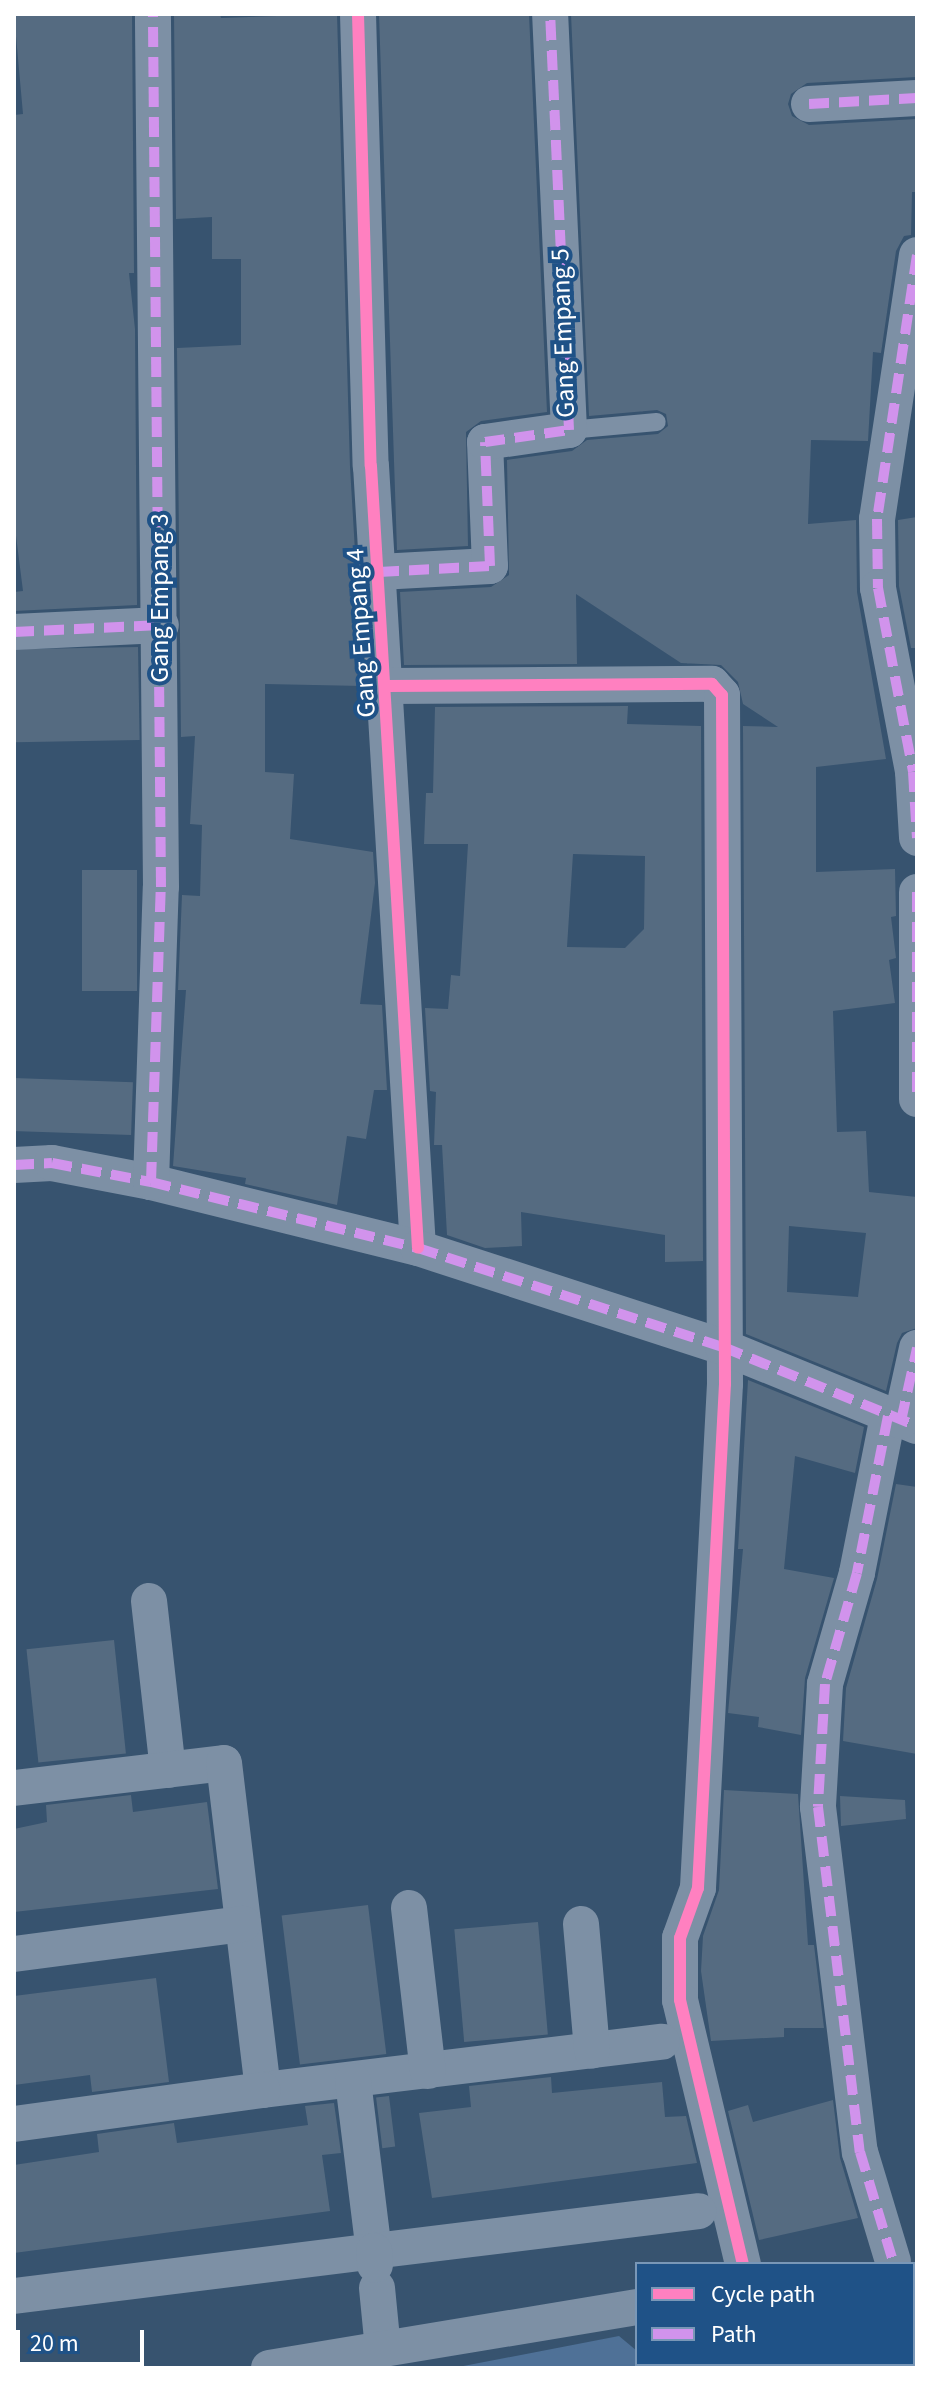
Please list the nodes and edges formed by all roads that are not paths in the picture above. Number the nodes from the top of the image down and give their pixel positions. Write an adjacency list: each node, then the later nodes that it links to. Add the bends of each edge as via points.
1 (153, 14): 10 (street, Gang Empang 3)
2 (358, 14): 9 (street, Gang Empang 4)
3 (550, 14): 8 (street, Gang Empang 5)
4 (917, 98): 5 (street)
5 (809, 104)
6 (917, 255): 13 (street, via 877,519 878,588 913,772)
7 (657, 422): 8 (lane)
8 (569, 430): 9 (street, Gang Empang 5, via 485,442 490,566)
9 (379, 572): 12 (street, Gang Empang 4)
10 (161, 625): 11 (street); 17 (street, Gang Empang 3, via 161,887)
11 (14, 632)
12 (387, 686): 18 (street, Gang Empang 4); 19 (street, via 712,684 720,690)
13 (917, 838)
14 (917, 892): 15 (street)
15 (917, 1099)
16 (14, 1165): 17 (street, via 52,1163)
17 (151, 1182): 18 (street)
18 (418, 1248): 19 (street)
19 (723, 1347): 21 (street); 37 (street, via 698,1888 680,1938 680,2000)
20 (917, 1348): 21 (street)
21 (902, 1421): 36 (street, via 825,1684 818,1807 860,2152)
22 (149, 1601): 23 (street)
23 (168, 1770): 24 (street); 26 (street, via 224,1763)
24 (14, 1788)
25 (409, 1908): 31 (street)
26 (243, 1924): 28 (street); 33 (street)
27 (581, 1924): 30 (street)
28 (14, 1954)
29 (662, 2042): 30 (street)
30 (592, 2051): 31 (street)
31 (428, 2071): 32 (street)
32 (353, 2081): 33 (street); 38 (street)
33 (263, 2090): 34 (street)
34 (14, 2124)
35 (699, 2211): 38 (street)
36 (896, 2261)
37 (743, 2262)
38 (376, 2268): 39 (street); 41 (street)
39 (14, 2296)
40 (635, 2307): 41 (street)
41 (383, 2349): 42 (street)
42 (269, 2368)

